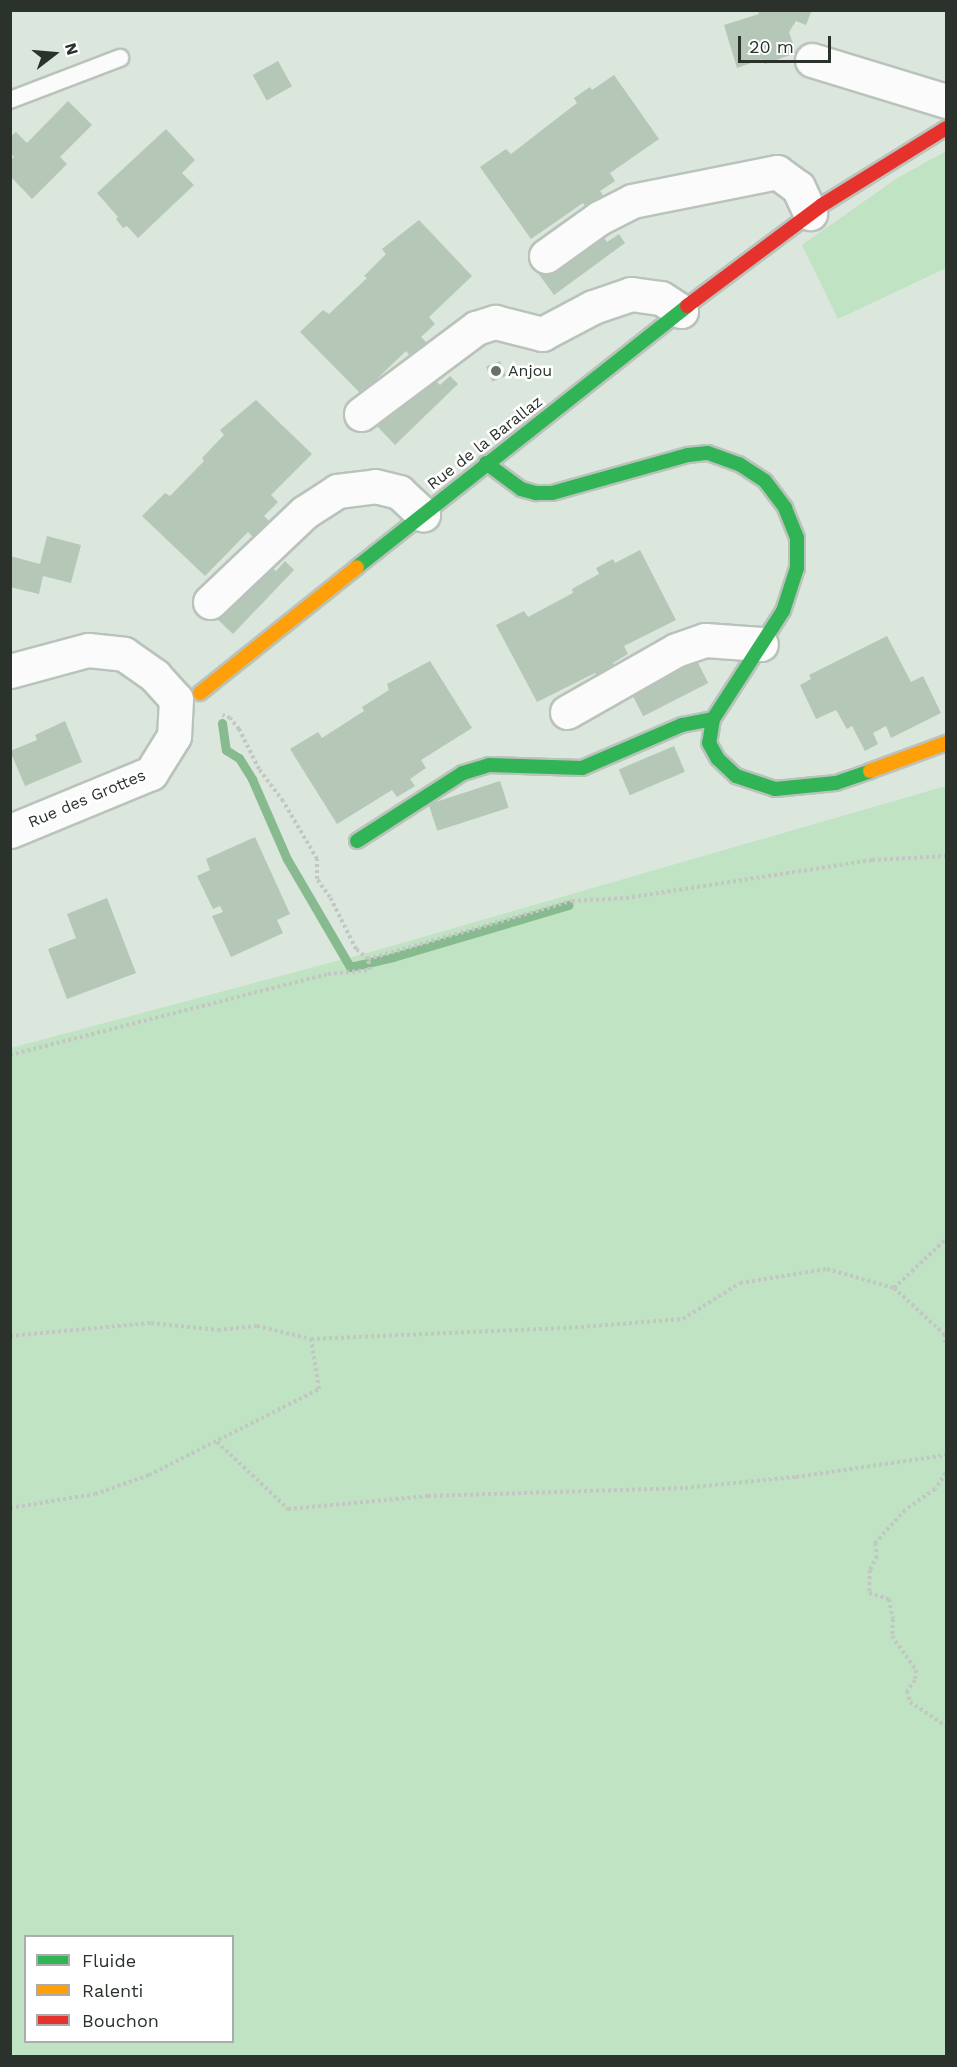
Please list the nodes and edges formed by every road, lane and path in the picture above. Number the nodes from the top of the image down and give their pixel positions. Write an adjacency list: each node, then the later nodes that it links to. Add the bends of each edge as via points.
1 (120, 58): 3 (lane)
2 (812, 60): 4 (street)
3 (10, 100)
4 (946, 101)
5 (946, 128): 6 (street, Rue de la Barallaz)
6 (810, 213): 7 (street, via 798,186 777,171 632,201 599,218); 8 (street, Rue de la Barallaz)
7 (546, 256)
8 (681, 311): 9 (street, via 661,298 631,294 593,307 542,334 495,322 476,328); 10 (street, Rue de la Barallaz)
9 (361, 414)
10 (486, 463): 11 (street, Rue de la Barallaz); 13 (street, via 521,489 536,493 552,493 688,455 708,453 739,464 765,481 784,508 797,538 797,568 783,611)
11 (423, 514): 12 (street, via 399,492 375,486 337,491 305,512); 15 (street, Rue de la Barallaz)
12 (210, 602)
13 (761, 644): 16 (street, via 705,640 676,650); 18 (street)
14 (10, 671): 20 (street, Rue des Grottes, via 88,650 124,654 155,676 176,699 174,736 151,773)
15 (201, 693)
16 (567, 712)
17 (217, 717): 23 (path, via 231,718 239,729 258,769 283,801 316,859 317,879 349,937)
18 (713, 718): 19 (street, via 709,743 718,759 736,776 775,789 836,783); 21 (street, via 682,725 582,768 489,765 463,773)
19 (946, 743)
20 (10, 831)
21 (357, 841)
22 (946, 856): 23 (path, via 872,860 626,898 572,901)
23 (368, 959): 24 (path, via 370,970 328,974)
24 (10, 1055)
25 (946, 1239): 26 (path)
26 (894, 1288): 28 (path, via 821,1269 740,1283 683,1319); 29 (path, via 944,1334)
27 (10, 1336): 28 (path, via 151,1323 218,1329 257,1326)
28 (311, 1338): 30 (path, via 320,1389)
29 (946, 1344)
30 (217, 1442): 31 (path, via 288,1509 428,1496 685,1488 796,1477); 33 (path, via 150,1474 95,1494)
31 (946, 1455)
32 (946, 1473): 34 (path, via 935,1489 905,1510 875,1543 877,1556 870,1570 869,1593 889,1599 892,1636 916,1670 915,1680 906,1691 910,1702)
33 (10, 1508)
34 (946, 1726)

